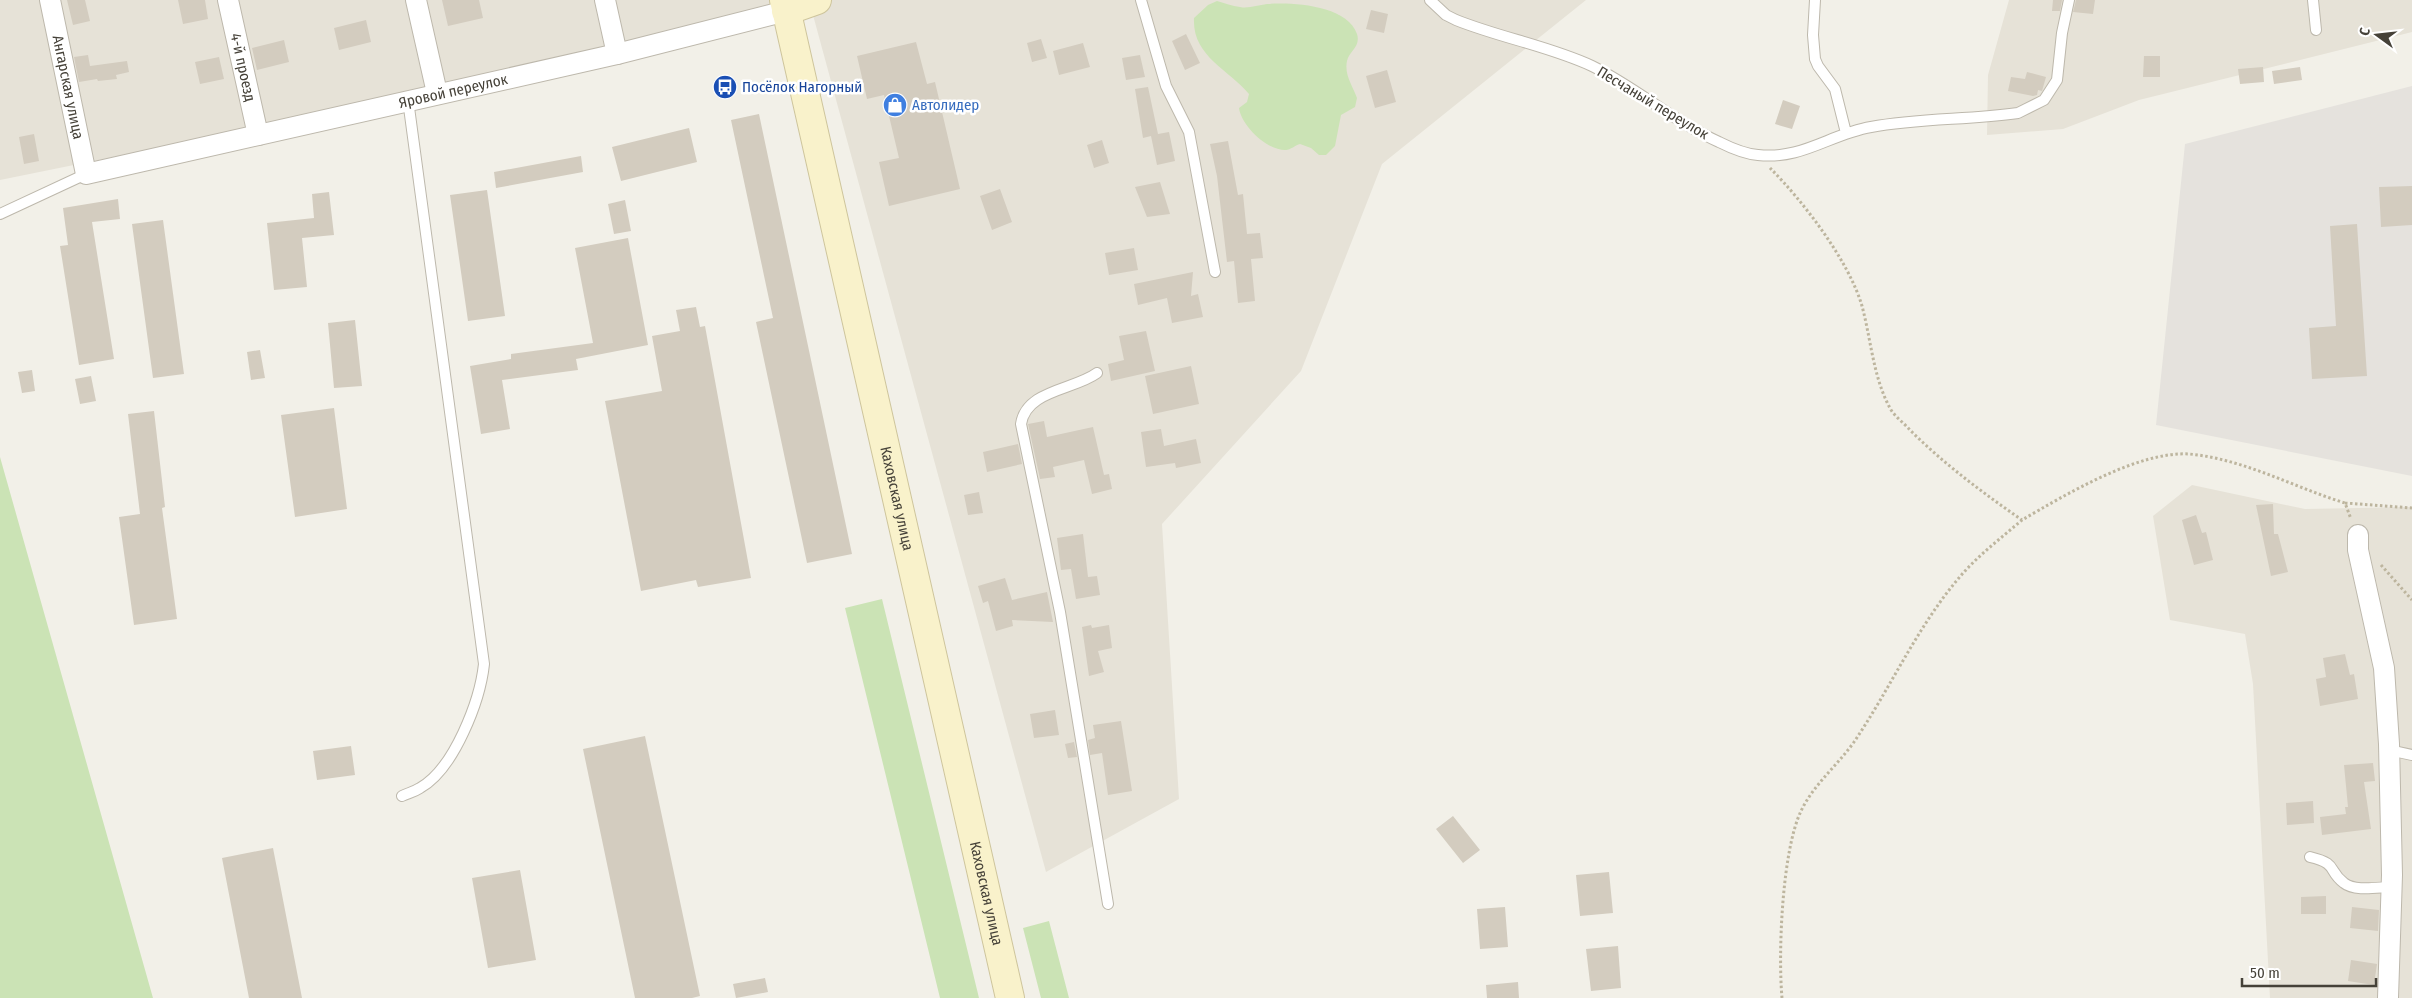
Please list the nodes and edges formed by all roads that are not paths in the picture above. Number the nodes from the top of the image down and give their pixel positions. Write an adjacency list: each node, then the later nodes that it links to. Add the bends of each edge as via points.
1 (50, 0): 18 (street, Ангарская улица)
2 (228, 0): 17 (street, 4-й проезд)
3 (416, 0): 14 (street)
4 (605, 0): 13 (street)
5 (817, 0): 11 (main road, Яровой переулок)
6 (1141, 0): 20 (lane, via 1166,86 1189,132)
7 (1430, 0): 16 (lane, Песчаный переулок, via 1456,20 1593,67 1682,124 1731,148 1758,155 1805,151)
8 (1816, 0): 16 (lane, via 1815,59 1835,89)
9 (2069, 0): 16 (lane, Песчаный переулок, via 2056,80 2044,100 2036,105 2018,113 1895,123)
10 (2313, 0): 12 (lane)
11 (785, 5): 13 (street, Яровой переулок); 29 (main road, Каховская улица)
12 (2316, 30)
13 (618, 54): 14 (street, Яровой переулок)
14 (437, 93): 15 (street, Яровой переулок)
15 (408, 100): 17 (street, Яровой переулок); 25 (lane, via 484,664 478,699 445,764 421,788)
16 (1846, 133)
17 (258, 135): 18 (street, Яровой переулок)
18 (86, 174): 19 (lane)
19 (0, 214)
20 (1215, 272)
21 (1097, 373): 28 (lane, via 1086,381 1035,402 1025,411 1021,424 1060,612)
22 (2356, 532): 23 (street, via 2384,668)
23 (2389, 750): 24 (lane); 27 (street)
24 (2412, 755)
25 (402, 796)
26 (2310, 857): 27 (lane, via 2327,862 2348,886)
27 (2392, 887): 30 (street)
28 (1108, 904)
29 (1010, 998)
30 (2388, 998)

